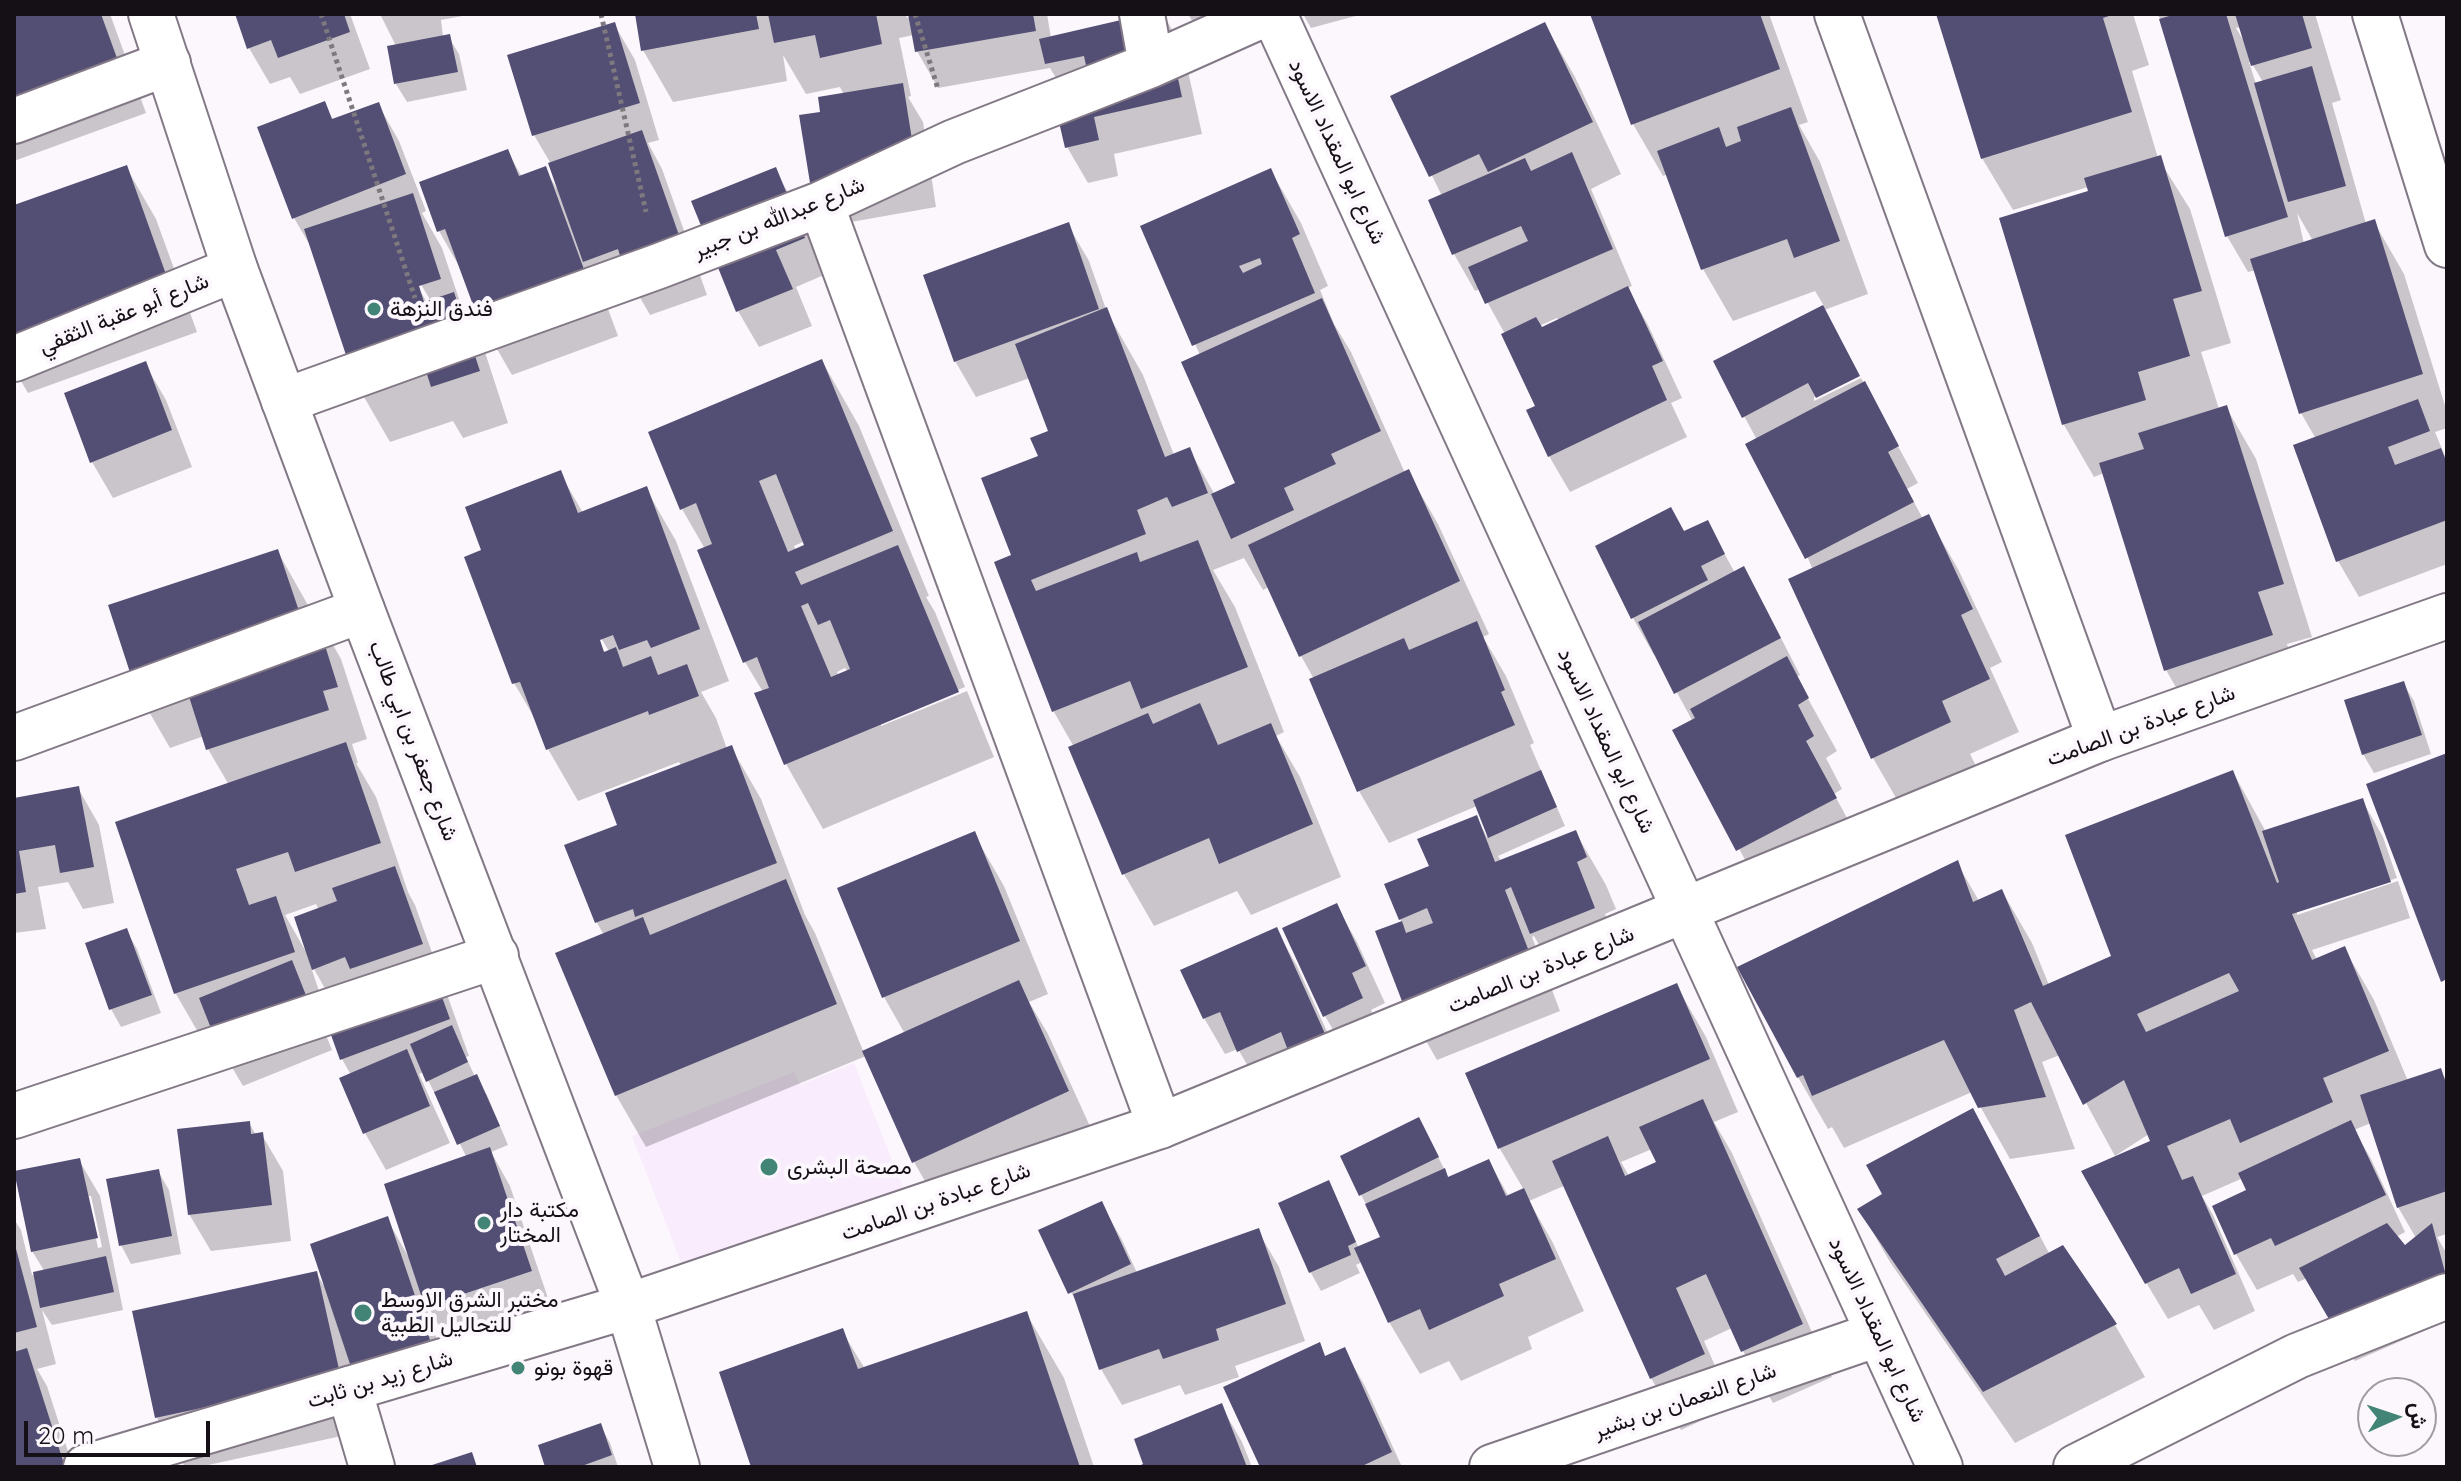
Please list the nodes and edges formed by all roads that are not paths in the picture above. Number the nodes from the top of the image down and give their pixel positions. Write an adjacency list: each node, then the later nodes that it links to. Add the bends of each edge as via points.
1 (151, 14): 7 (street, شارع جعفر بن ابي طالب)
2 (1142, 14): 8 (street)
3 (1265, 14): 8 (street, شارع عبدالله بن جبير)
4 (1274, 14): 19 (street, شارع ابو المقداد الاسود)
5 (1837, 14): 18 (street)
6 (2375, 14): 11 (street)
7 (168, 63): 9 (street); 12 (street, شارع جعفر بن ابي طالب)
8 (1151, 65): 10 (street, شارع عبدالله بن جبير, via 954,142)
9 (14, 121)
10 (821, 204): 14 (street, شارع عبدالله بن جبير); 22 (street)
11 (2447, 245)
12 (235, 269): 13 (street, شارع أبو عقبة الثقفي); 14 (street, شارع جعفر بن ابي طالب)
13 (14, 359)
14 (284, 401): 15 (street, شارع جعفر بن ابي طالب)
15 (362, 610): 17 (street); 20 (street, شارع جعفر بن ابي طالب)
16 (2447, 616): 18 (street, شارع عبادة بن الصامت)
17 (14, 738)
18 (2100, 739): 19 (street, شارع عبادة بن الصامت)
19 (1684, 911): 22 (street, شارع عبادة بن الصامت); 25 (street, شارع ابو المقداد الاسود)
20 (496, 956): 21 (street); 24 (street, شارع جعفر بن ابي طالب)
21 (14, 1116)
22 (1160, 1126): 24 (street, شارع عبادة بن الصامت)
23 (2447, 1296): 32 (street, via 2297,1356)
24 (628, 1306): 26 (street, شارع زيد بن ثابت); 29 (street, شارع جعفر بن ابي طالب)
25 (1878, 1334): 30 (street, شارع النعمان بن بشير); 31 (street, شارع ابو المقداد الاسود)
26 (349, 1389): 27 (street, شارع زيد بن ثابت); 28 (street)
27 (96, 1466)
28 (372, 1467)
29 (677, 1467)
30 (1492, 1467)
31 (1940, 1467)
32 (2076, 1467)

